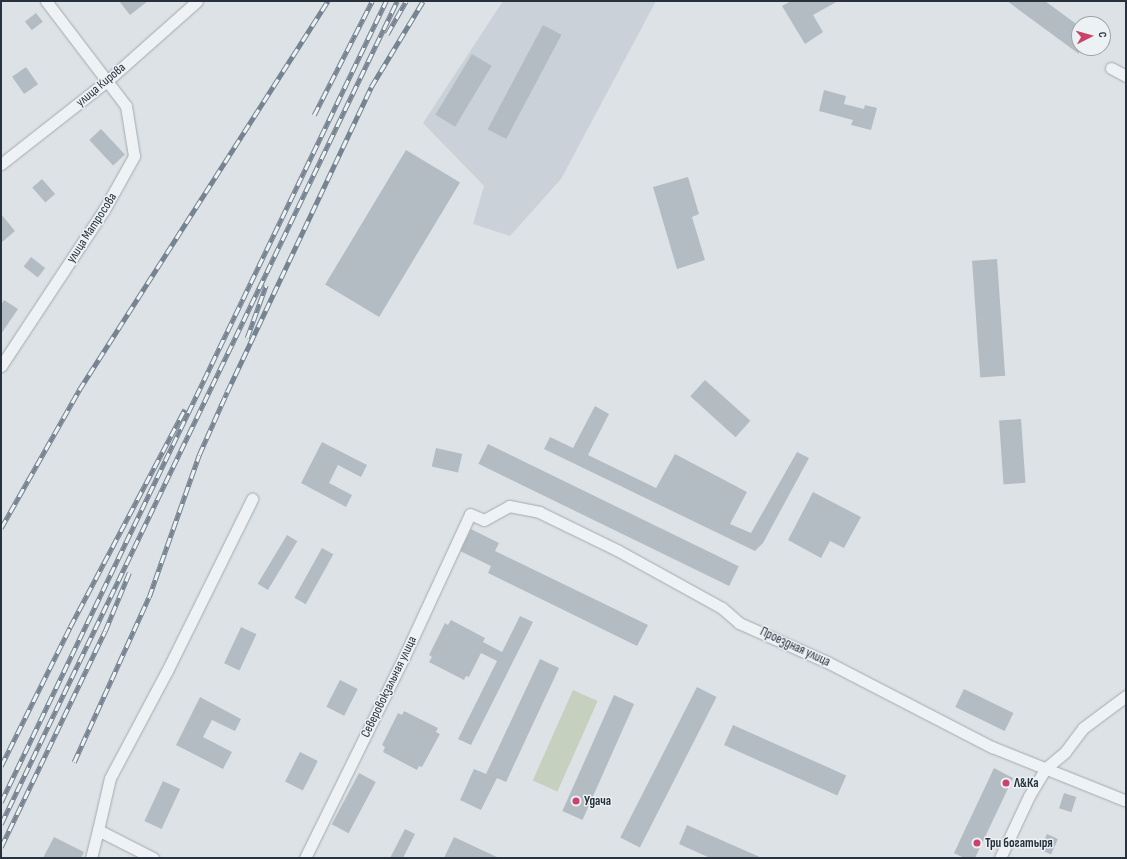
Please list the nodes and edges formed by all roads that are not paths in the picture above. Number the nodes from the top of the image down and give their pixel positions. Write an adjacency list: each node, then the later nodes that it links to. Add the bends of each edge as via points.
1 (46, 1): 5 (street, улица Матросова)
2 (197, 1): 5 (street, улица Кирова)
3 (1110, 68): 4 (street)
4 (1126, 76)
5 (107, 81): 6 (street, улица Кирова); 7 (street, улица Матросова, via 126,106 132,130 134,156 104,210)
6 (1, 164)
7 (1, 366)
8 (252, 498): 13 (street, via 168,669 110,778)
9 (470, 514): 11 (street, Проездная улица, via 484,520 509,506 539,512 617,550 722,608 739,623 827,662 992,747); 16 (street, Северовокзальная улица, via 404,657)
10 (1126, 696): 11 (street, via 1083,728 1064,752)
11 (1046, 768): 12 (street, Проездная улица); 17 (street, via 1029,796)
12 (1126, 801)
13 (98, 830): 14 (street); 15 (street)
14 (92, 858)
15 (153, 858)
16 (305, 858)
17 (1000, 858)

